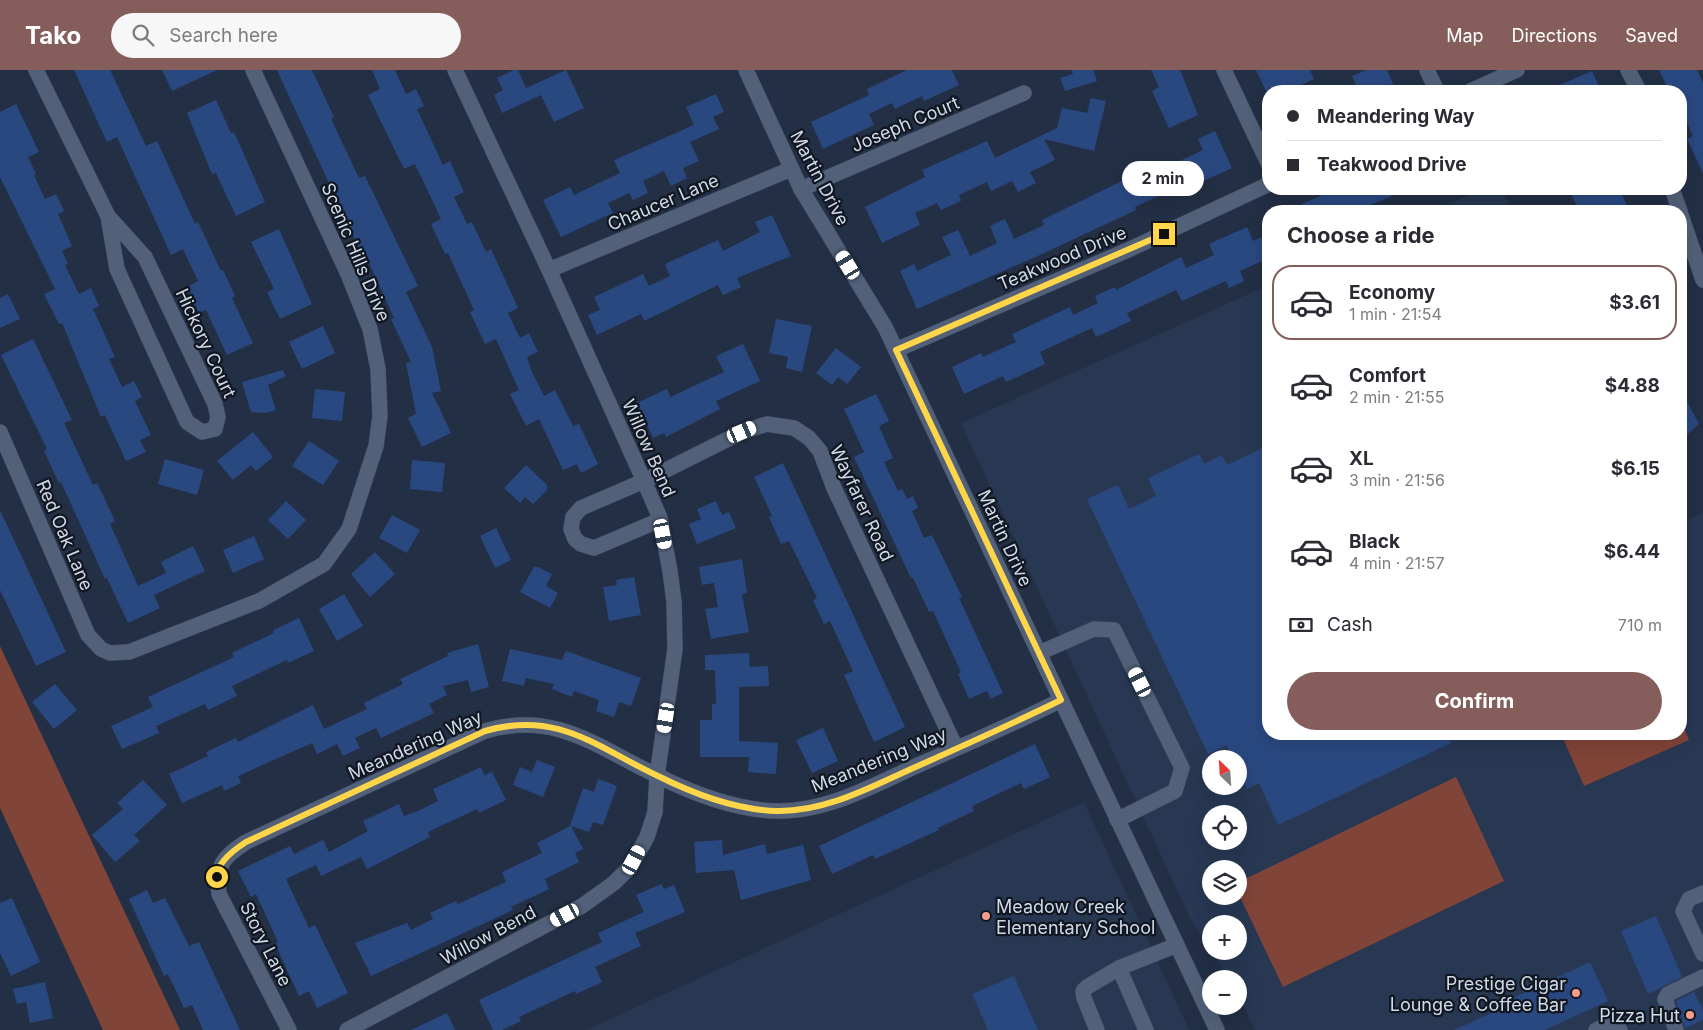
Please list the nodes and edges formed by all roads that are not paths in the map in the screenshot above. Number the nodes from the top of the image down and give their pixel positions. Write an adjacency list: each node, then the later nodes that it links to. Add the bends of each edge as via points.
1 (36, 70): 17 (street, Hickory Court)
2 (253, 70): 25 (street, Scenic Hills Drive, via 348,274 370,329 379,379 380,416 376,446 349,529 324,564 258,601 154,643 129,652 110,653)
3 (455, 70): 19 (street, Willow Bend)
4 (746, 70): 14 (street, Martin Drive)
5 (1224, 70): 13 (street)
6 (1428, 70): 9 (street)
7 (1517, 70): 10 (street)
8 (1628, 70): 11 (street)
9 (1434, 85)
10 (1483, 85)
11 (1636, 85)
12 (1024, 93): 16 (street, Joseph Court)
13 (1262, 150)
14 (791, 168): 16 (street, Martin Drive); 19 (street, Chaucer Lane)
15 (1262, 187): 21 (street, Teakwood Drive, via 1128,250)
16 (801, 189): 21 (street, Martin Drive, via 885,326)
17 (108, 216): 17 (street, Hickory Court, via 117,270 187,422 202,432 215,429 218,417 215,404 145,257)
18 (1687, 233): 20 (street)
19 (549, 270): 23 (street, Willow Bend)
20 (1703, 280)
21 (896, 350): 26 (street, Martin Drive)
22 (0, 432): 25 (street, Red Oak Lane, via 88,636)
23 (644, 481): 24 (street, Willow Bend); 24 (street, Wayfarer Road, via 581,508 571,523 573,535 581,544 594,548); 28 (street, Wayfarer Road, via 757,425 785,425 809,438 820,451 832,484)
24 (660, 520): 29 (street, Willow Bend, via 672,586 676,632)
25 (101, 649)
26 (1039, 653): 27 (street, Martin Drive); 30 (street, via 1094,629 1114,630 1182,768 1175,792)
27 (1061, 700): 28 (street, Meandering Way); 30 (street, Martin Drive)
28 (956, 748): 29 (street, Meandering Way, via 833,802 790,811 749,808 688,790)
29 (658, 776): 31 (street, Meandering Way, via 578,734 547,726 508,726 485,731 246,842 225,860); 37 (street, Willow Bend, via 655,812 647,837 634,860 614,883 582,906)
30 (1117, 820): 33 (street, Martin Drive)
31 (217, 872): 38 (street, Story Lane, via 219,894)
32 (1703, 893): 34 (street, via 1689,899 1683,911)
33 (1177, 945): 35 (street); 42 (street, Martin Drive)
34 (1703, 954)
35 (1119, 968): 40 (street, via 1083,991); 41 (street)
36 (1703, 978): 45 (street, via 1668,994 1666,999)
37 (378, 1023): 39 (street, Willow Bend)
38 (289, 1030)
39 (347, 1030)
40 (1097, 1030)
41 (1146, 1030)
42 (1217, 1030)
43 (1596, 1030): 44 (street, via 1609,1024)
44 (1620, 1030)
45 (1676, 1030)

